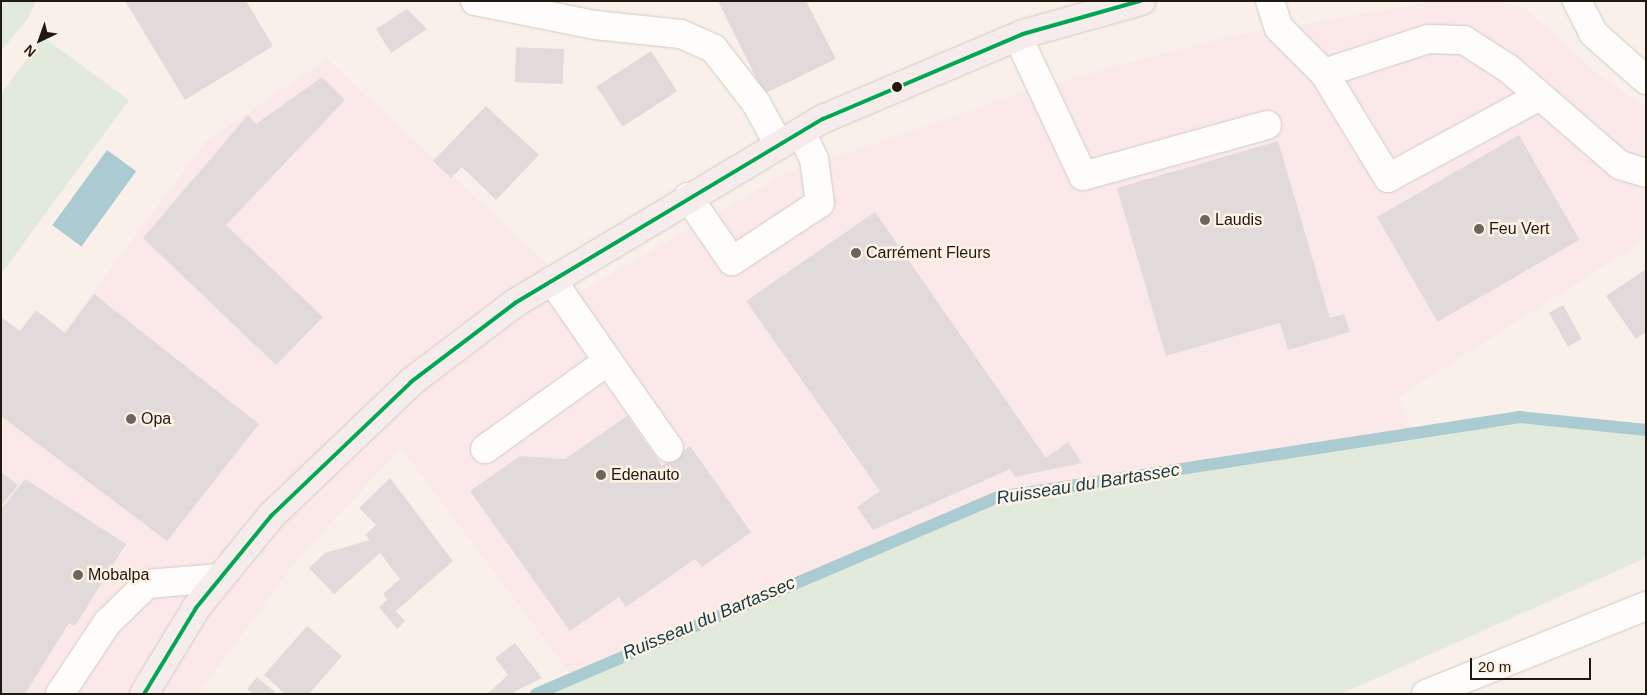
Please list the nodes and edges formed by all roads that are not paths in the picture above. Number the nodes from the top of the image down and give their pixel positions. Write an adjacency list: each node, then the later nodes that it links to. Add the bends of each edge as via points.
1 (475, 1): 10 (street, via 595,25 681,34 714,49 756,103)
2 (1141, 1): 5 (main road, via 1074,17)
3 (1270, 1): 6 (street, via 1279,28)
4 (1577, 1): 7 (street, via 1593,33)
5 (1018, 37): 9 (street, via 1083,176); 10 (main road)
6 (1324, 73): 8 (street, via 1428,39 1464,40 1509,69); 8 (street, via 1388,178)
7 (1646, 80)
8 (1538, 97): 11 (street, via 1620,165)
9 (1268, 125)
10 (790, 138): 12 (main road); 12 (street, via 814,158 820,203 732,261)
11 (1646, 173)
12 (688, 197): 13 (main road)
13 (552, 280): 14 (street); 17 (main road, via 411,382 271,516)
14 (608, 361): 15 (street); 16 (street)
15 (669, 448)
16 (485, 449)
17 (220, 578): 19 (street, via 147,584 107,623); 20 (main road, via 196,608)
18 (1646, 606): 21 (street)
19 (60, 694)
20 (144, 694)
21 (1426, 694)

